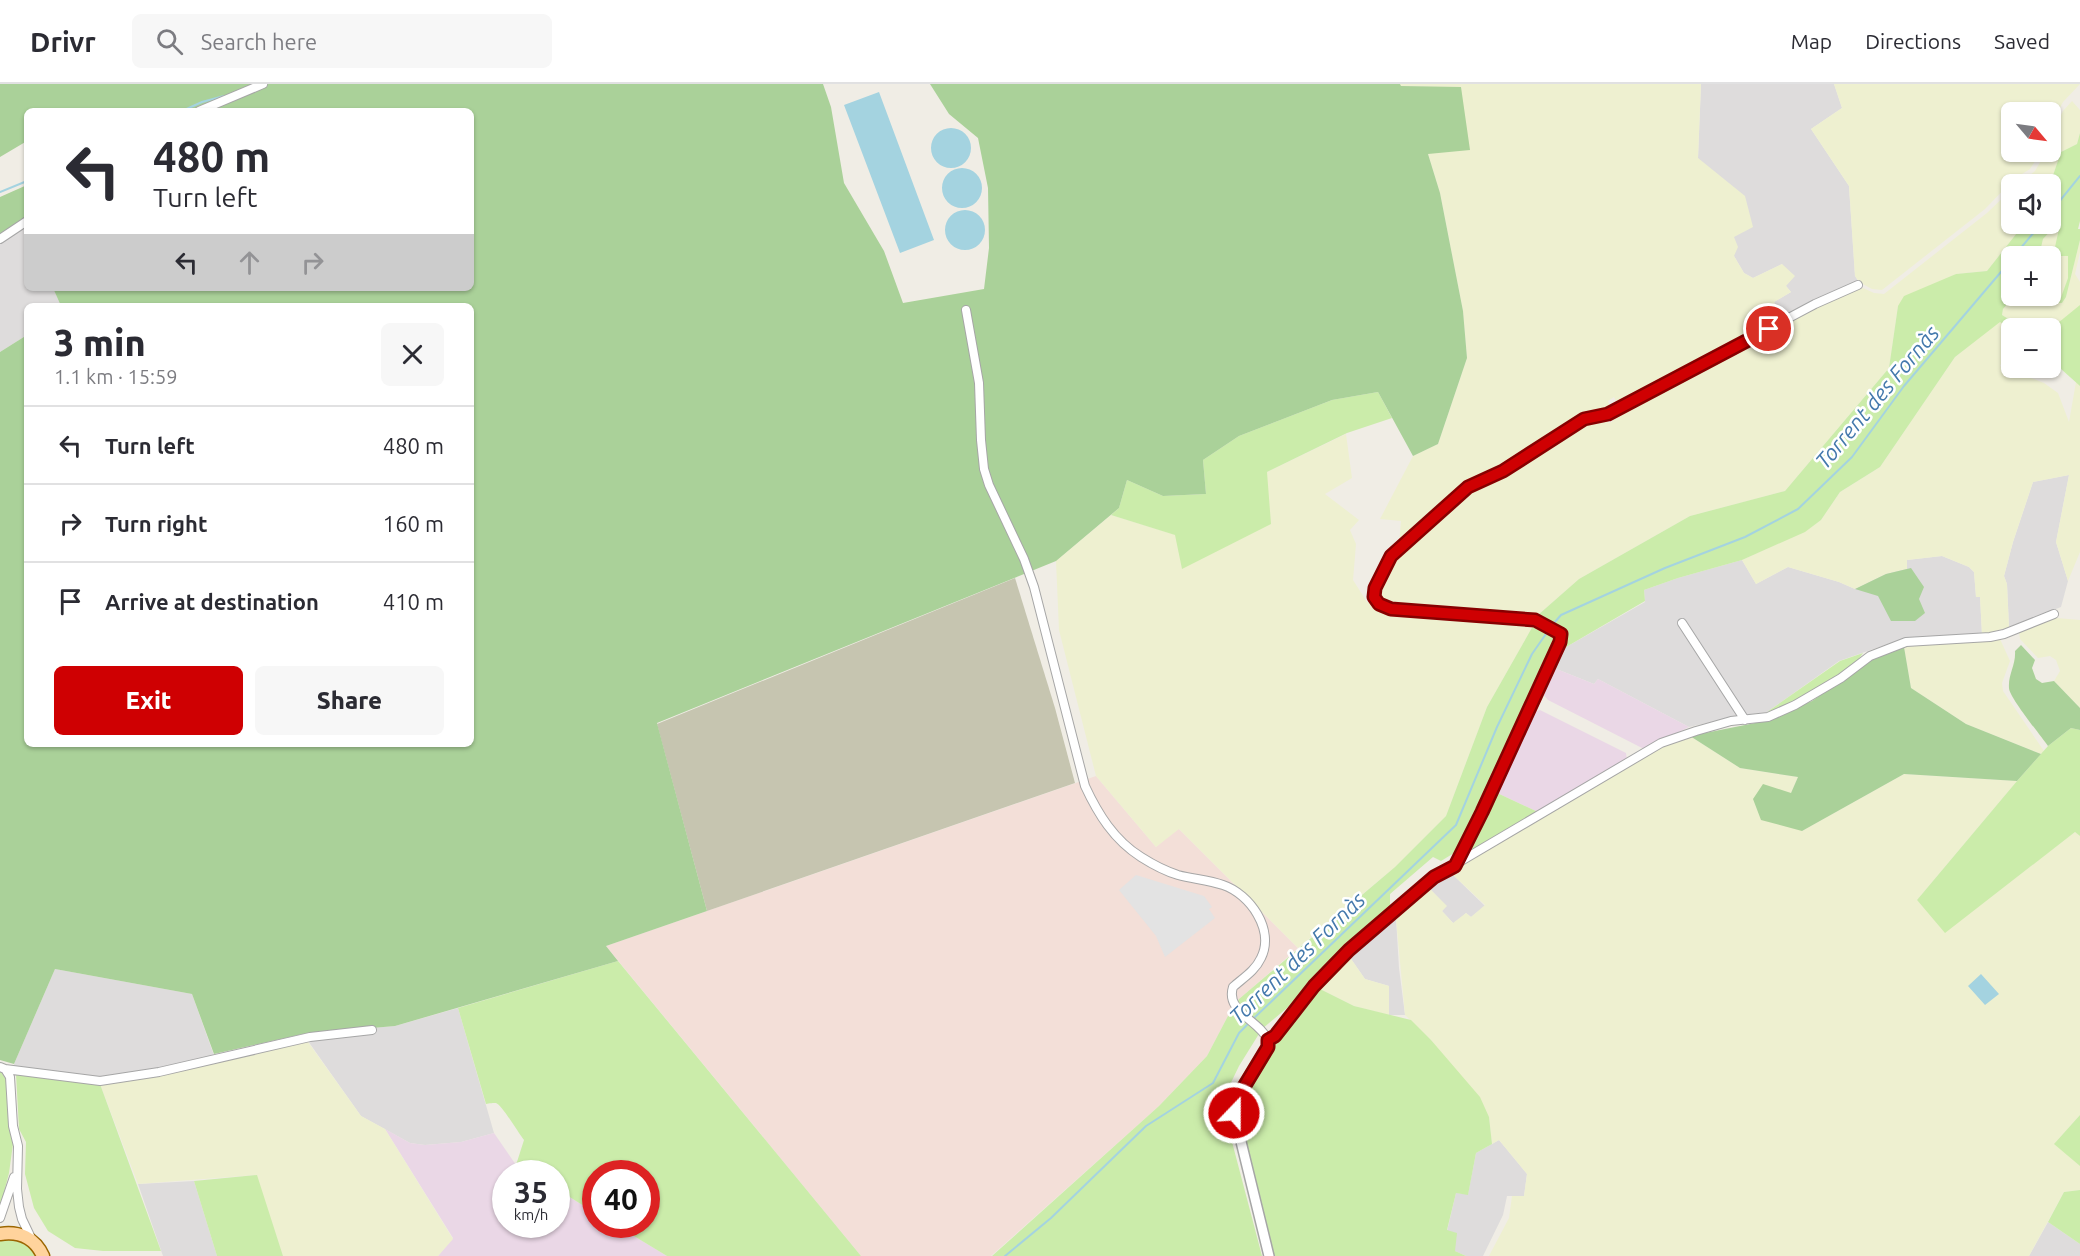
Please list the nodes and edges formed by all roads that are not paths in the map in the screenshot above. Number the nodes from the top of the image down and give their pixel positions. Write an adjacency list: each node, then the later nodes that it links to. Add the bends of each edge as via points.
1 (263, 84): 2 (street)
2 (206, 108)
3 (24, 223): 4 (street)
4 (0, 239)
5 (1858, 285): 10 (street, via 1608,414 1584,419 1503,471 1468,487 1391,556 1375,588 1374,597 1379,604 1391,609 1535,620 1561,634 1539,690)
6 (966, 310): 12 (street, via 979,383 984,469 1034,587 1085,786 1115,836 1141,857 1179,875 1223,885 1253,908 1264,930 1265,944 1253,971 1233,987 1232,1003)
7 (2054, 614): 9 (street, via 1990,638 1906,642 1870,656 1795,705 1768,717)
8 (1682, 623): 9 (street)
9 (1745, 720): 10 (street, via 1661,743)
10 (1455, 866): 12 (street, via 1434,877 1349,950)
11 (372, 1030): 13 (street, via 310,1036 159,1072 100,1081)
12 (1268, 1040): 19 (street, via 1268,1047 1239,1095 1234,1113)
13 (2, 1068): 14 (street, via 10,1077)
14 (17, 1167): 15 (street); 17 (street, via 19,1207)
15 (0, 1218)
16 (0, 1234): 17 (main road, via 14,1233)
17 (32, 1241): 18 (main road)
18 (45, 1255)
19 (1269, 1256)

